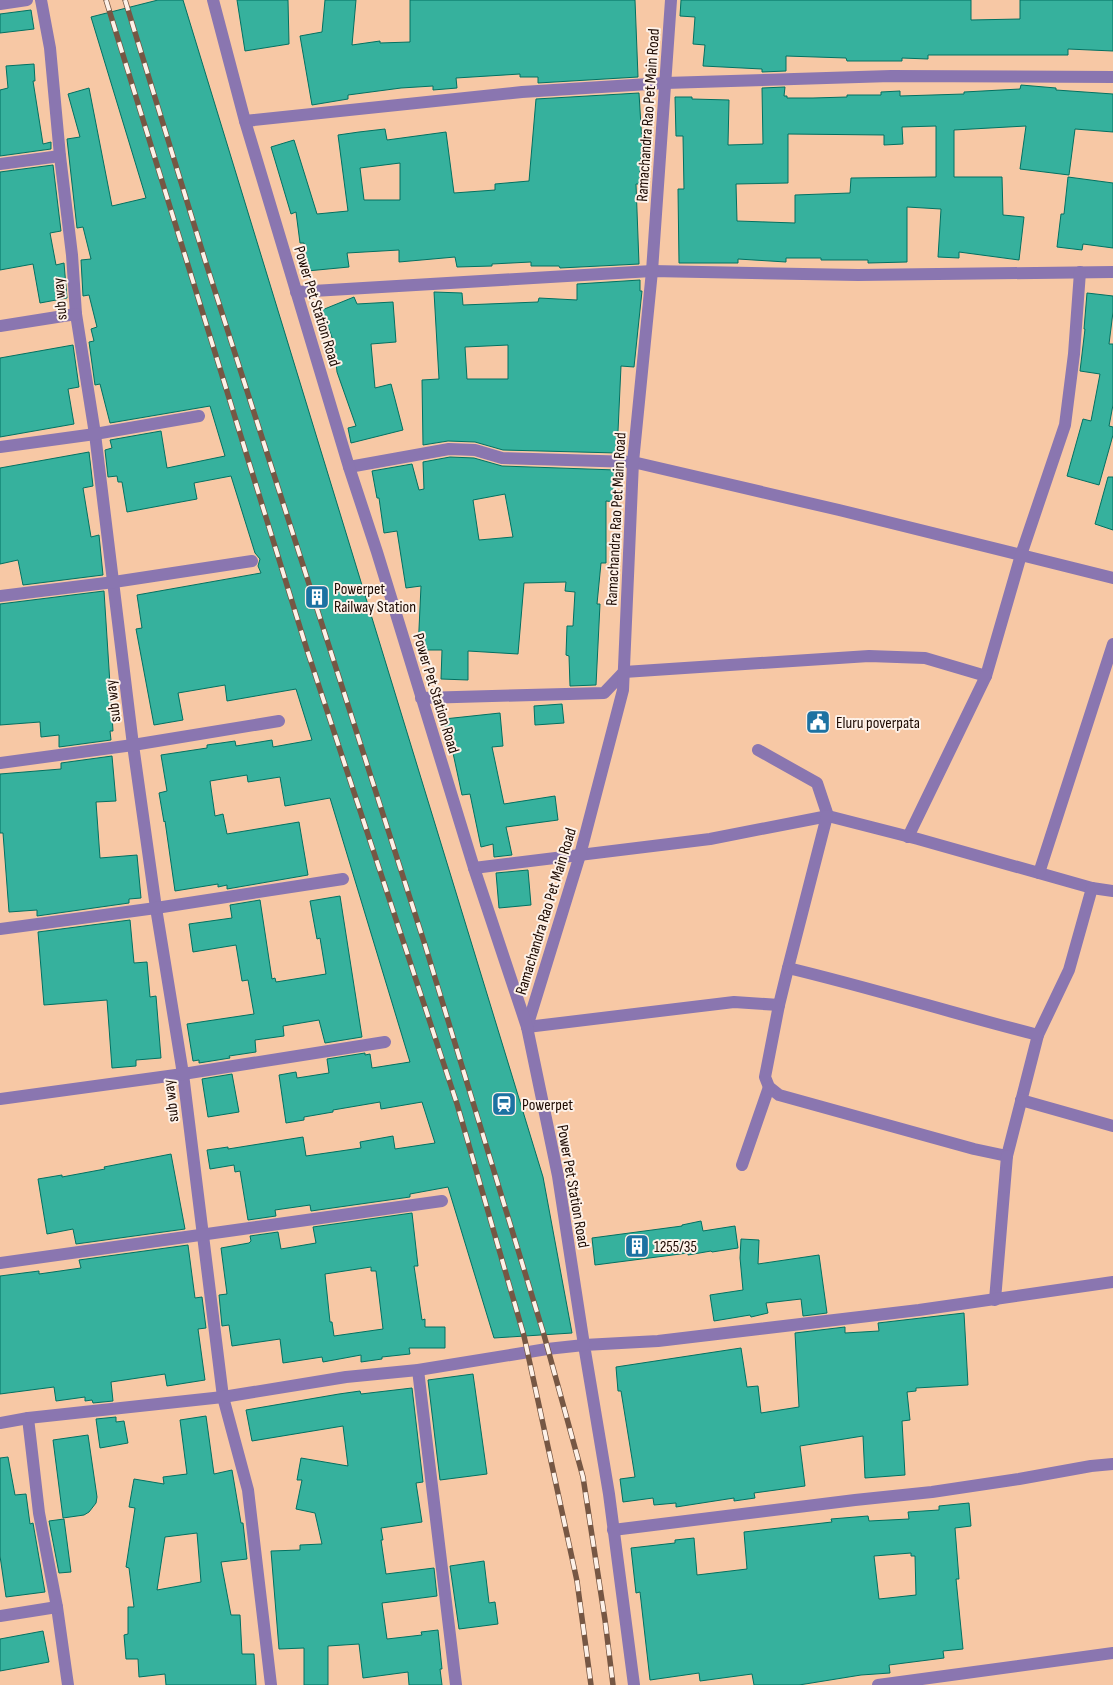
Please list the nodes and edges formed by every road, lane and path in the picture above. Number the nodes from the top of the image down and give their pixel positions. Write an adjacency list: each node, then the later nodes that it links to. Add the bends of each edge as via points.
1 (27, 0): 5 (street)
2 (41, 0): 9 (street, sub way, via 50,48)
3 (213, 0): 8 (street, Power Pet Station Road)
4 (671, 0): 7 (street, Ramachandra Rao Pet Main Road)
5 (0, 4)
6 (1113, 77): 7 (street, via 892,76)
7 (665, 83): 8 (street, via 522,92); 11 (street, Ramachandra Rao Pet Main Road)
8 (245, 120): 14 (street, Power Pet Station Road)
9 (60, 156): 10 (street); 15 (street, sub way)
10 (0, 164)
11 (652, 271): 12 (street, via 858,275); 14 (street); 20 (street, Ramachandra Rao Pet Main Road)
12 (1080, 272): 13 (street); 22 (street, via 1065,425)
13 (1113, 272)
14 (296, 292): 21 (street, Power Pet Station Road)
15 (76, 314): 16 (street); 18 (street, sub way)
16 (0, 326)
17 (199, 416): 18 (street)
18 (95, 434): 19 (street); 25 (street, sub way)
19 (0, 446)
20 (633, 462): 21 (street, via 502,458 475,450 449,449); 22 (street); 28 (street, Ramachandra Rao Pet Main Road)
21 (349, 467): 30 (street, Power Pet Station Road)
22 (1021, 555): 24 (street); 29 (street)
23 (252, 561): 25 (street)
24 (1113, 578)
25 (114, 582): 26 (street); 32 (street, sub way)
26 (0, 596)
27 (1113, 644): 39 (street)
28 (624, 672): 29 (street, via 869,656 925,658); 30 (street, via 604,693); 37 (street, Ramachandra Rao Pet Main Road)
29 (986, 676): 36 (street)
30 (421, 698): 38 (street, Power Pet Station Road)
31 (279, 721): 32 (street)
32 (133, 745): 34 (street); 43 (street, sub way)
33 (758, 750): 35 (street, via 817,783)
34 (0, 763)
35 (828, 816): 36 (street); 37 (street, via 710,838); 45 (street)
36 (908, 837): 39 (street)
37 (580, 855): 38 (street); 47 (street, Ramachandra Rao Pet Main Road)
38 (474, 868): 47 (street, Power Pet Station Road)
39 (1039, 873): 41 (street)
40 (343, 879): 43 (street)
41 (1092, 888): 42 (street); 48 (street, via 1069,970)
42 (1113, 891)
43 (156, 908): 44 (street); 50 (street, sub way)
44 (0, 929)
45 (788, 968): 46 (street); 48 (street)
46 (779, 1005): 47 (street, via 734,1002); 51 (street, via 765,1077)
47 (527, 1027): 62 (street, Power Pet Station Road, via 558,1176)
48 (1038, 1035): 53 (street)
49 (385, 1042): 50 (street)
50 (183, 1074): 52 (street); 58 (street, sub way)
51 (769, 1087): 55 (street, via 779,1095); 56 (street)
52 (0, 1099)
53 (1021, 1100): 54 (street); 55 (street)
54 (1113, 1126)
55 (1007, 1156): 61 (street)
56 (742, 1165)
57 (442, 1201): 58 (street)
58 (202, 1235): 59 (street); 64 (street, sub way)
59 (0, 1263)
60 (1113, 1282): 61 (street)
61 (995, 1300): 62 (street, via 658,1341)
62 (584, 1345): 63 (street); 68 (street, Power Pet Station Road)
63 (418, 1370): 64 (street, via 346,1377); 74 (street)
64 (223, 1397): 65 (street); 73 (street, sub way, via 248,1490)
65 (28, 1418): 66 (street); 69 (street, via 39,1513)
66 (0, 1423)
67 (1113, 1464): 68 (street, via 942,1490)
68 (613, 1530): 75 (street, Power Pet Station Road)
69 (57, 1608): 70 (street); 72 (street)
70 (0, 1616)
71 (1113, 1653): 76 (street)
72 (68, 1685)
73 (271, 1685)
74 (456, 1685)
75 (634, 1685)
76 (878, 1685)

